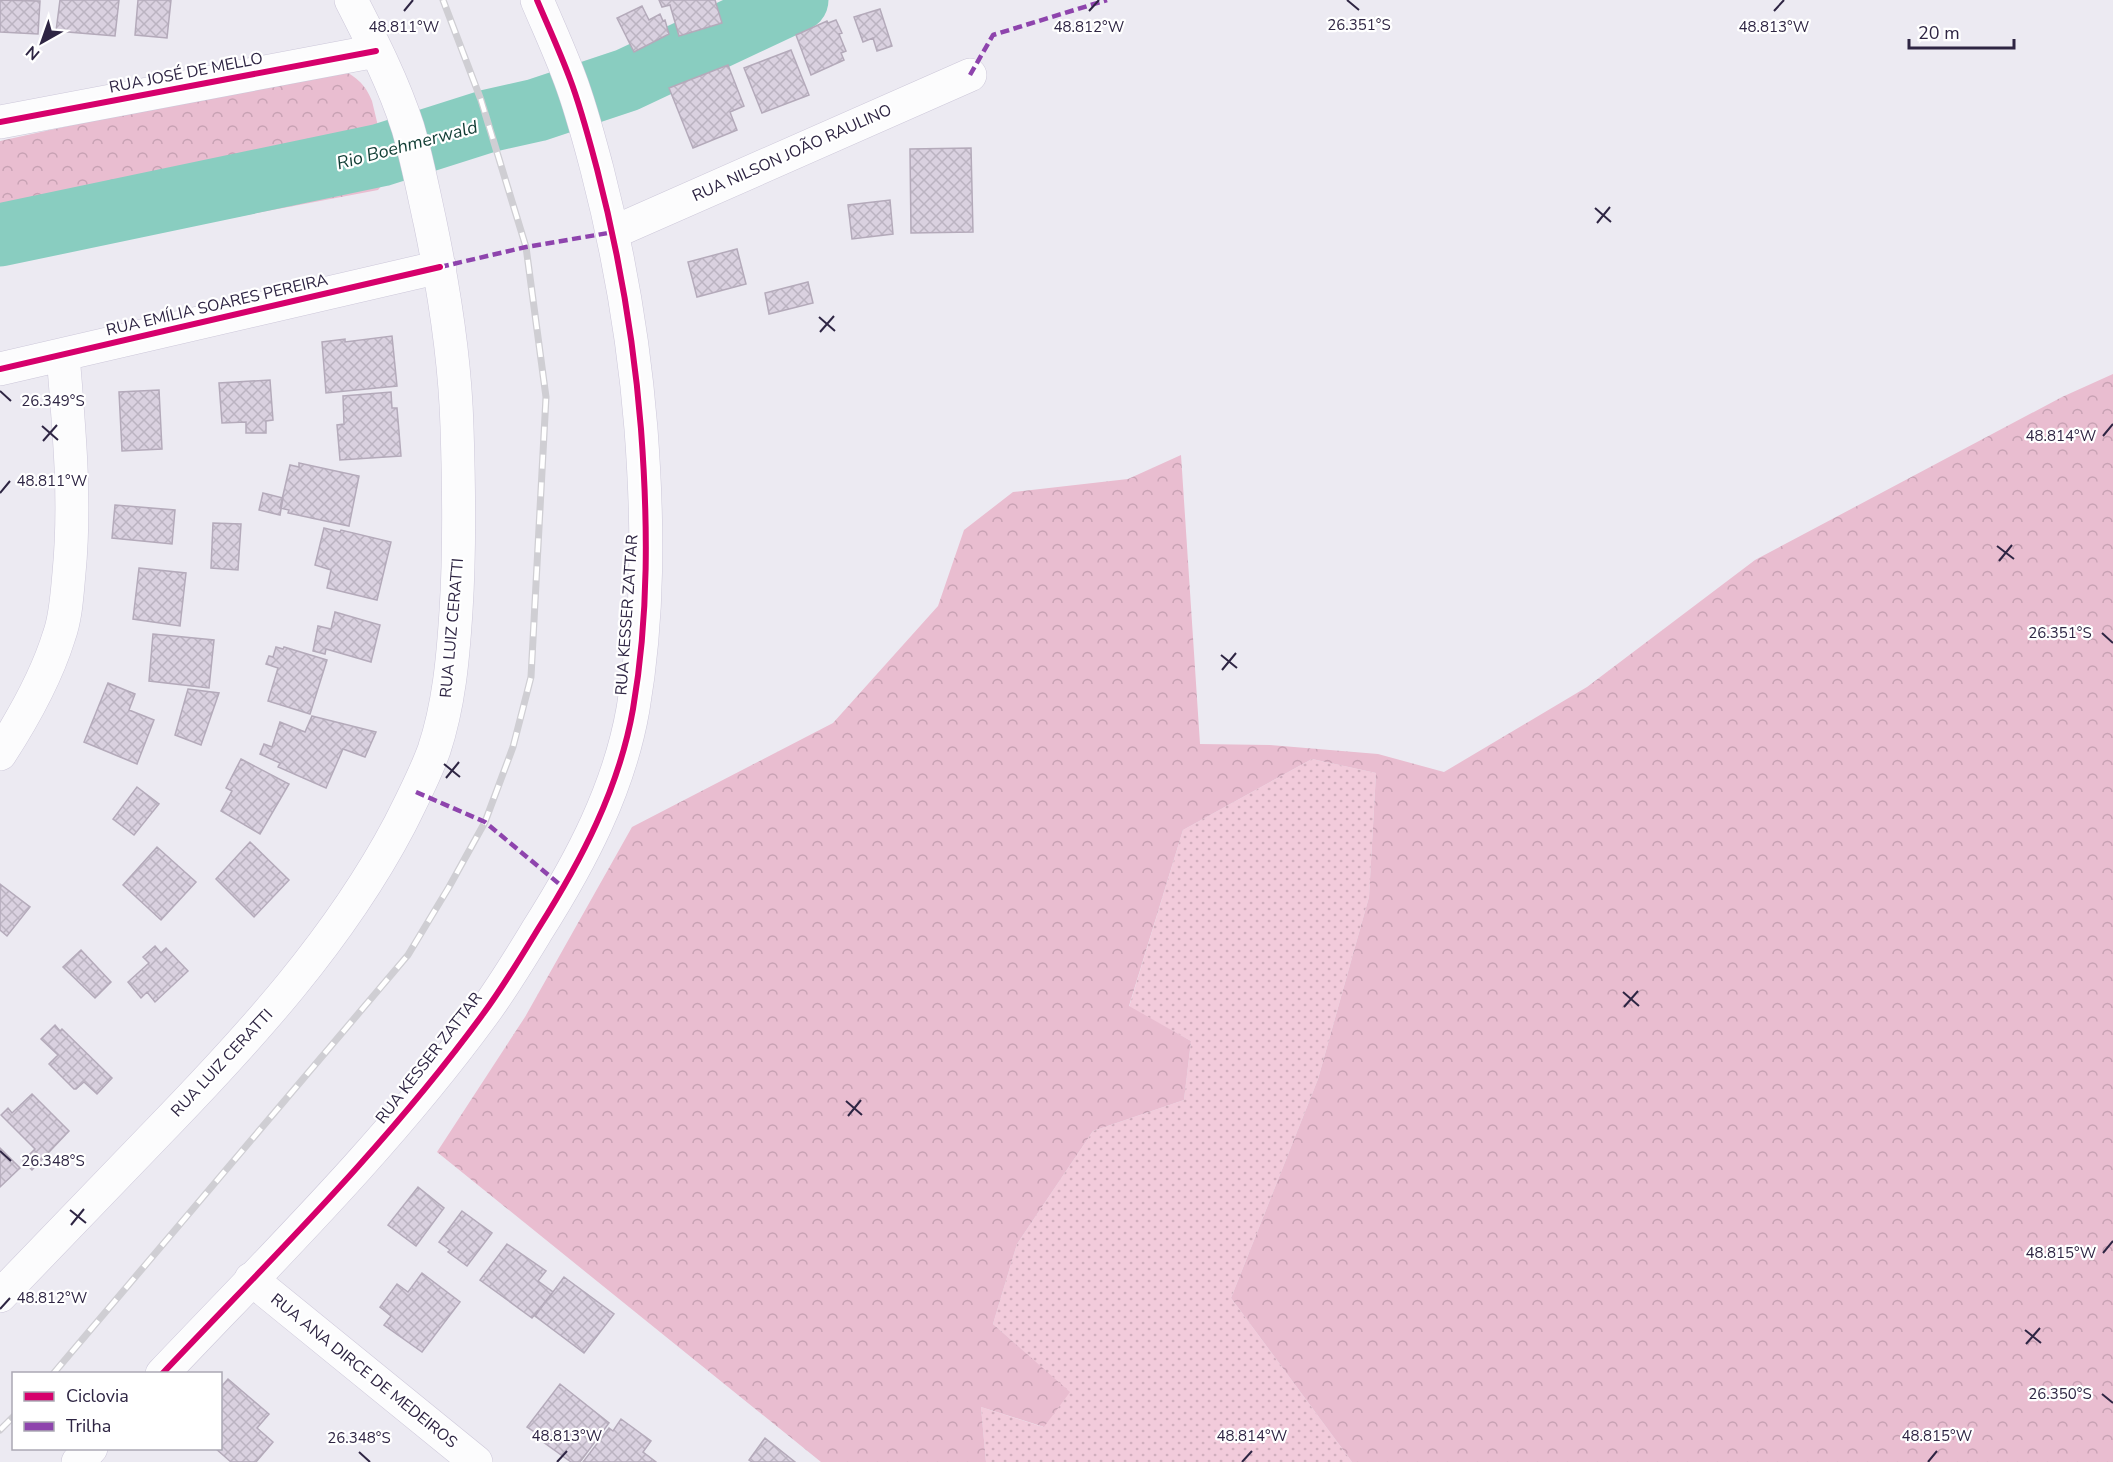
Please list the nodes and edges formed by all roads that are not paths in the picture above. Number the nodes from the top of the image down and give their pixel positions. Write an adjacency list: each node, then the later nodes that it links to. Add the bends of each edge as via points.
1 (351, 0): 3 (street, RUA LUIZ CERATTI)
2 (538, 0): 6 (street, RUA KESSER ZATTAR, via 571,81)
3 (376, 51): 5 (street, RUA JOSÉ DE MELLO); 7 (street, RUA LUIZ CERATTI, via 407,126)
4 (970, 75): 6 (street, RUA NILSON JOÃO RAULINO)
5 (0, 122)
6 (614, 232): 11 (street, RUA KESSER ZATTAR, via 638,392 647,542 633,710 608,795 564,888 485,1012 350,1176)
7 (440, 267): 8 (street, RUA EMÍLIA SOARES PEREIRA); 12 (street, RUA LUIZ CERATTI, via 456,401 459,561 454,642 446,702 434,750 384,854 355,900 276,1005 212,1077)
8 (63, 355): 9 (street, RUA EMÍLIA SOARES PEREIRA); 10 (street, via 72,467 73,534 68,589 60,634 42,680)
9 (0, 369)
10 (0, 754)
11 (251, 1279): 13 (street, RUA KESSER ZATTAR); 16 (street, RUA ANA DIRCE DE MEDEIROS)
12 (0, 1296)
13 (164, 1372)
14 (90, 1450): 15 (street)
15 (78, 1462)
16 (476, 1462)

